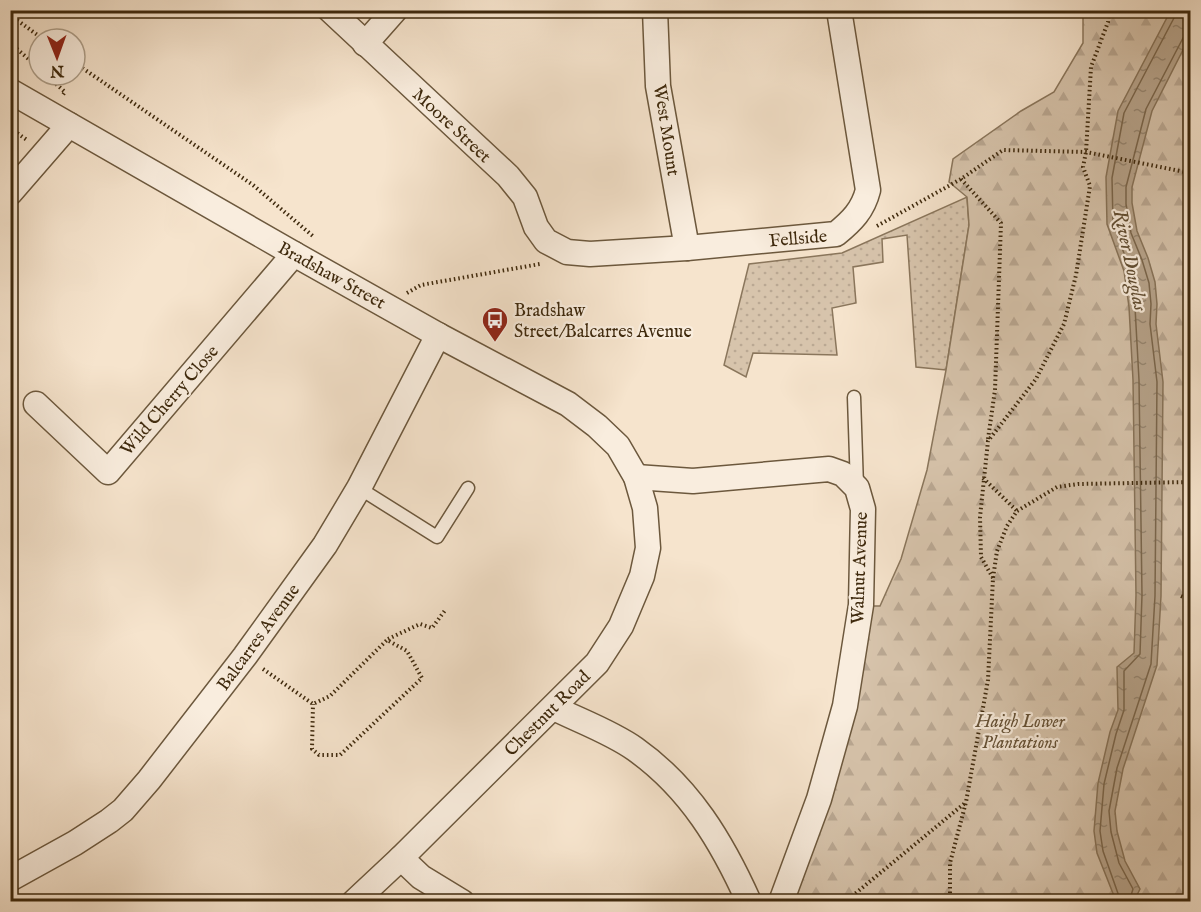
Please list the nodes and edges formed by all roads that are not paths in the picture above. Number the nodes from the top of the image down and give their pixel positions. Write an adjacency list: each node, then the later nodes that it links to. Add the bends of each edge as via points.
1 (330, 10): 5 (street, Moore Street)
2 (395, 10): 5 (street)
3 (655, 10): 9 (street, West Mount, via 658,86)
4 (839, 10): 9 (street, Fellside, via 868,190 864,204 836,234)
5 (365, 44): 10 (street, Moore Street, via 508,176 525,197 536,227 546,241)
6 (10, 91): 7 (street, Bradshaw Street)
7 (69, 125): 8 (street); 11 (street, Bradshaw Street)
8 (10, 193)
9 (687, 248): 10 (street, Fellside, via 590,254)
10 (559, 249)
11 (294, 254): 12 (street, Bradshaw Street); 14 (street, Wild Cherry Close, via 108,472)
12 (438, 335): 15 (street, Bradshaw Street, via 568,405 618,446); 16 (street, Balcarres Avenue)
13 (854, 397): 18 (lane)
14 (36, 404)
15 (636, 477): 18 (street, Walnut Avenue, via 693,481 829,469 843,474); 19 (street, Chestnut Road, via 645,508 648,548 642,576 609,645)
16 (360, 488): 17 (lane, via 437,537); 21 (street, Balcarres Avenue, via 325,545 245,656 123,810 92,833)
17 (468, 488)
18 (857, 488): 25 (street, Walnut Avenue, via 863,509 861,605 845,706 819,799)
19 (554, 708): 20 (street, Chestnut Road); 24 (street, via 633,748 668,775 718,839)
20 (401, 858): 22 (street, Chestnut Road); 23 (street, via 421,878)
21 (10, 879)
22 (354, 902)
23 (462, 902)
24 (749, 902)
25 (781, 902)

